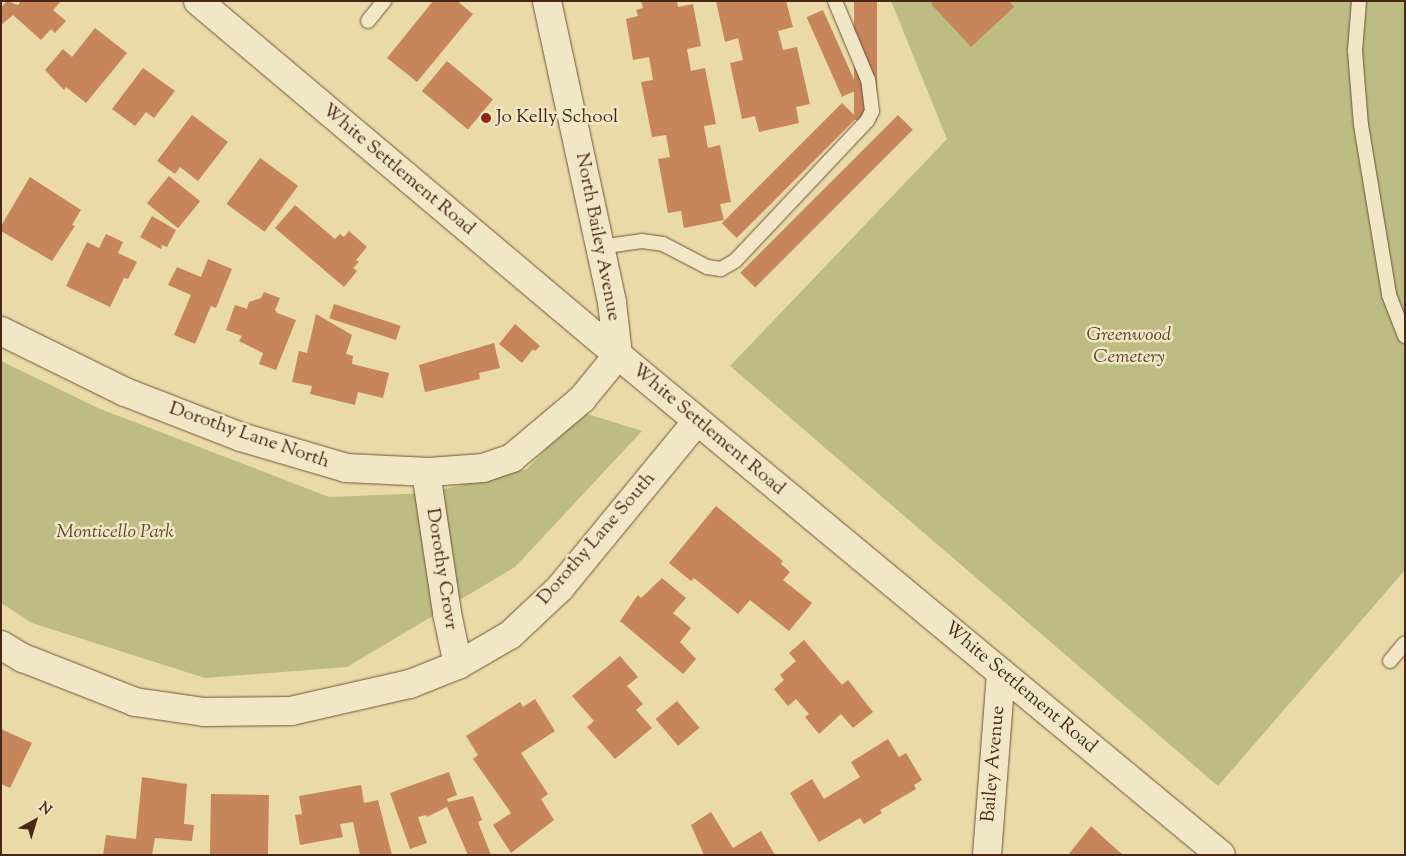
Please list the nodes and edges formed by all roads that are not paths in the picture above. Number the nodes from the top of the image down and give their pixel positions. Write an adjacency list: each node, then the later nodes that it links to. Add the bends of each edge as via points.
1 (198, 1): 10 (street, White Settlement Road)
2 (384, 1): 6 (lane)
3 (548, 1): 7 (street, North Bailey Avenue)
4 (835, 1): 7 (lane, via 868,80 872,110 867,121 735,261 721,268 707,267 662,244 642,241)
5 (1359, 1): 9 (lane, via 1355,52 1361,125 1389,295)
6 (368, 21)
7 (600, 247): 10 (street, North Bailey Avenue, via 612,302)
8 (1, 331): 12 (street, Dorothy Lane North, via 126,392 241,437 346,468)
9 (1405, 336)
10 (618, 355): 11 (street, White Settlement Road); 12 (street, Dorothy Lane North, via 582,399 512,458 483,468)
11 (697, 421): 16 (street, Dorothy Lane South, via 560,588 510,635); 17 (street, White Settlement Road)
12 (426, 472): 16 (street, Dorothy Crovr, via 447,614)
13 (1405, 643): 15 (lane)
14 (1, 645): 16 (street, Dorothy Lane South, via 23,658 135,702 204,712 291,711 410,684)
15 (1390, 661)
16 (458, 665)
17 (1001, 673): 18 (street, Bailey Avenue); 19 (street, White Settlement Road)
18 (987, 855)
19 (1221, 855)

